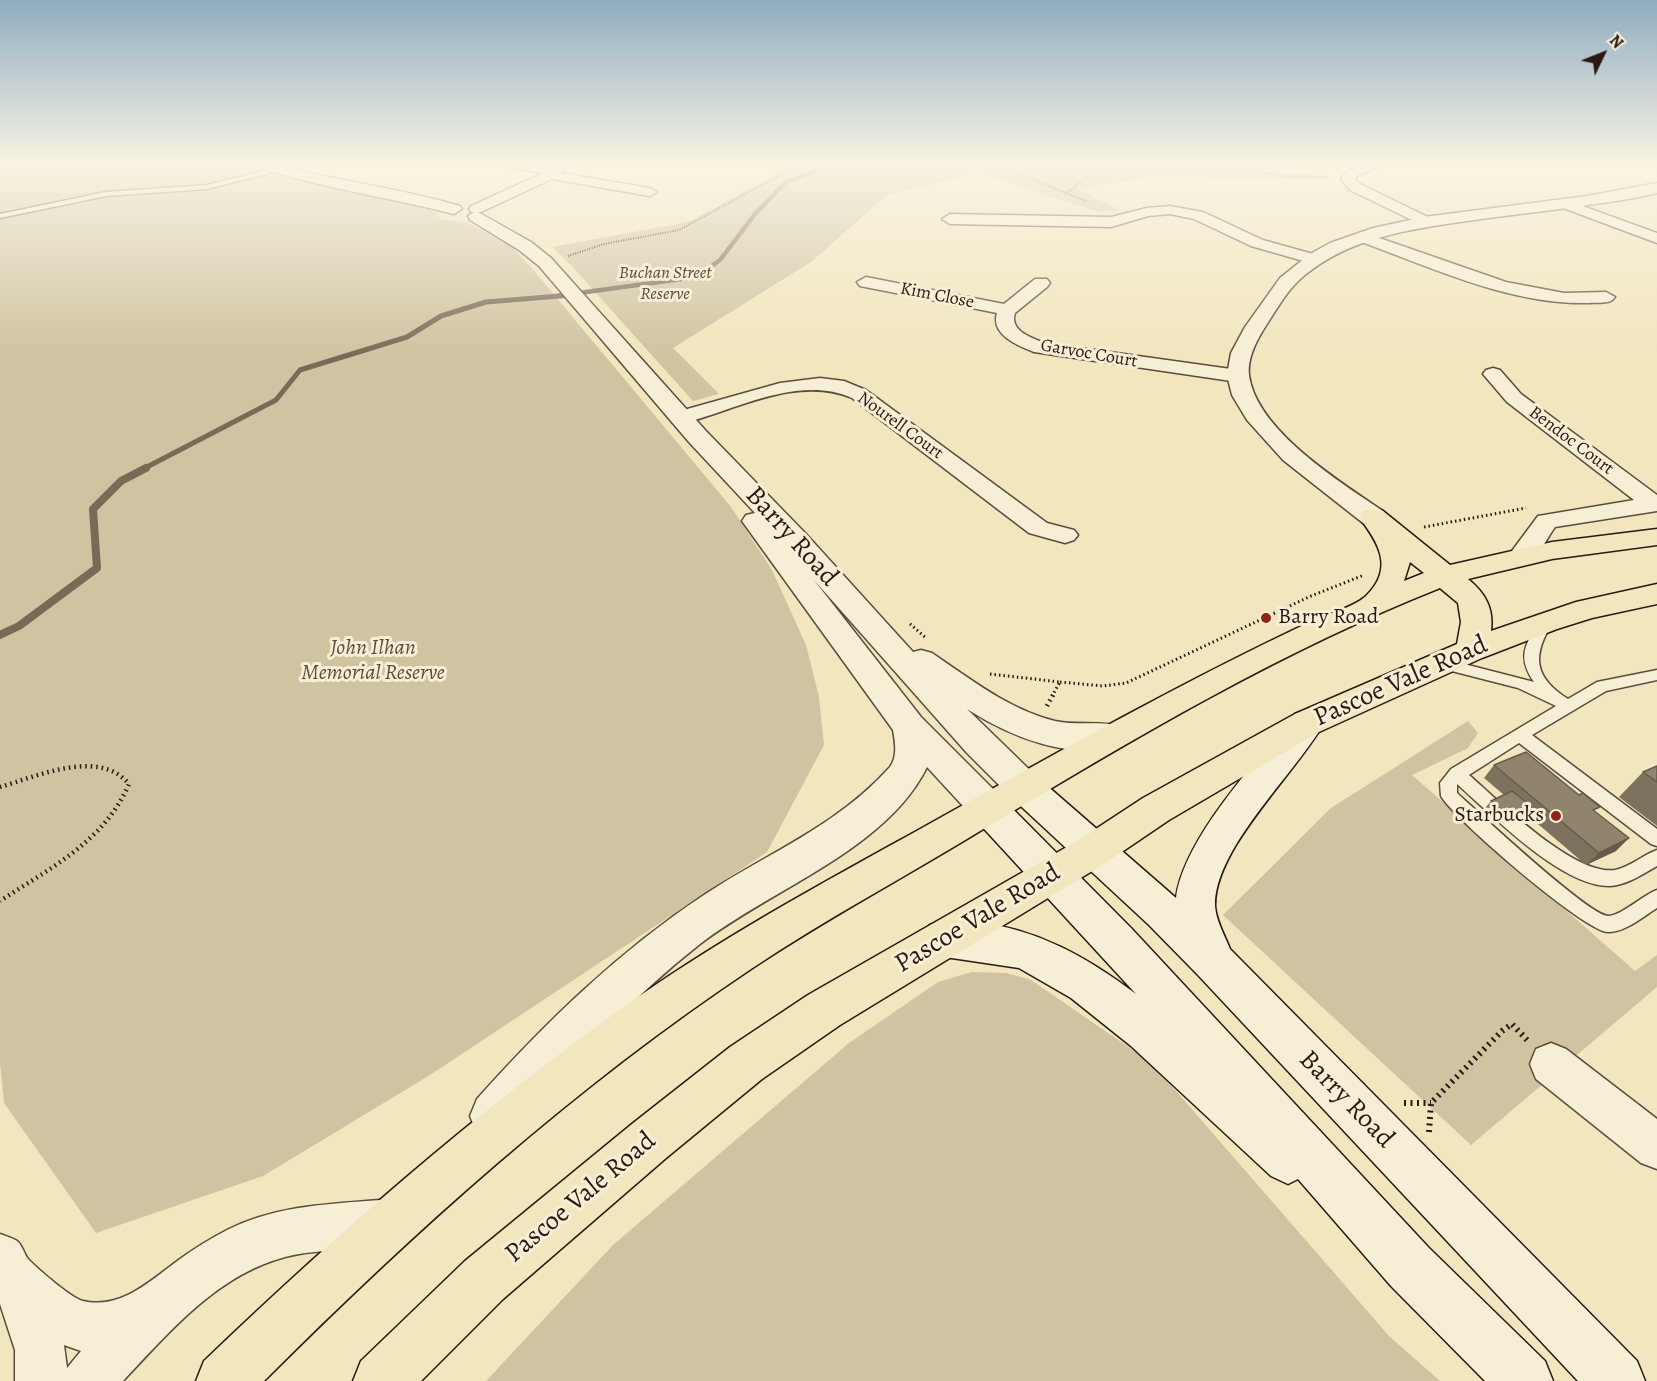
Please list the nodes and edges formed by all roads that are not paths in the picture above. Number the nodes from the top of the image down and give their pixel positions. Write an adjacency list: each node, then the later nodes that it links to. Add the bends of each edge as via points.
1 (497, 227): 14 (street, Barry Road, via 545,262)
2 (1221, 227): 7 (street, via 1257,243)
3 (1403, 227): 5 (street)
4 (1629, 227): 6 (street)
5 (1362, 237): 7 (street); 10 (street, via 1502,286 1564,298)
6 (1657, 238)
7 (1314, 259): 13 (street, via 1291,278 1252,331 1241,353)
8 (866, 282): 11 (street, Kim Close)
9 (1041, 283): 11 (street)
10 (1606, 297)
11 (1007, 310): 13 (street, Garvoc Court, via 1007,327 1016,338 1041,348)
12 (1493, 374): 15 (street, Bendoc Court, via 1514,398)
13 (1238, 376): 16 (street, via 1251,409 1265,428 1310,470)
14 (689, 427): 17 (street, Nourell Court, via 784,389 839,386 859,394 1038,528); 24 (street, Barry Road); 32 (street, Barry Road, via 782,559)
15 (1655, 504): 19 (street, via 1547,521)
16 (1373, 517): 20 (main road, via 1436,549); 21 (main road); 23 (main road, via 1394,544 1398,560 1395,573)
17 (1065, 535)
18 (1652, 538): 19 (main road)
19 (1519, 559): 20 (main road)
20 (1482, 566): 21 (main road)
21 (1448, 576): 23 (main road); 26 (main road, via 1477,607)
22 (1657, 594): 25 (main road, Pascoe Vale Road)
23 (1375, 605): 34 (main road, via 1243,666)
24 (864, 619): 34 (street, via 952,683 1031,727 1057,734); 36 (street, Barry Road, via 979,744)
25 (1546, 621): 26 (main road, Pascoe Vale Road); 29 (lane, via 1530,645 1531,663 1535,675)
26 (1471, 650): 27 (main road, Pascoe Vale Road)
27 (1442, 663): 29 (lane, via 1527,684); 31 (main road, Pascoe Vale Road)
28 (1657, 675): 30 (lane, via 1602,686)
29 (1552, 695): 30 (lane)
30 (1568, 706): 33 (lane)
31 (1307, 723): 38 (main road, Pascoe Vale Road, via 1156,809); 43 (street, via 1217,845 1200,881 1194,906)
32 (909, 726): 36 (street, Barry Road); 46 (street, via 915,752 911,765 867,814 821,849 719,908 646,963 542,1061)
33 (1520, 735): 35 (lane); 37 (lane)
34 (1112, 736): 36 (main road)
35 (1457, 774): 39 (lane, via 1570,866 1605,878 1618,877); 41 (lane, via 1448,783 1449,796 1584,915 1608,925)
36 (1006, 798): 38 (street, Barry Road); 40 (street, Barry Road); 46 (main road, via 785,923 705,975 538,1098)
37 (1657, 839)
38 (1093, 851): 40 (main road, Pascoe Vale Road); 43 (street, Barry Road)
39 (1657, 857)
40 (1053, 874): 42 (main road, Pascoe Vale Road); 49 (street, Barry Road)
41 (1657, 898)
42 (945, 938): 49 (street, via 1018,949 1044,958 1087,985 1150,1032); 54 (main road, Pascoe Vale Road, via 824,1010 746,1063 484,1280)
43 (1213, 961): 56 (street, Barry Road)
44 (1551, 1064): 45 (street)
45 (1657, 1147)
46 (433, 1186): 47 (main road)
47 (391, 1222): 50 (street, via 271,1236 198,1275); 53 (main road)
48 (7, 1268): 50 (street, via 64,1321 89,1330); 51 (street, via 39,1343 44,1364)
49 (1410, 1268): 55 (street, Barry Road)
50 (164, 1305): 52 (street)
51 (42, 1381)
52 (88, 1381)
53 (224, 1381)
54 (381, 1381)
55 (1525, 1381)
56 (1617, 1381)

